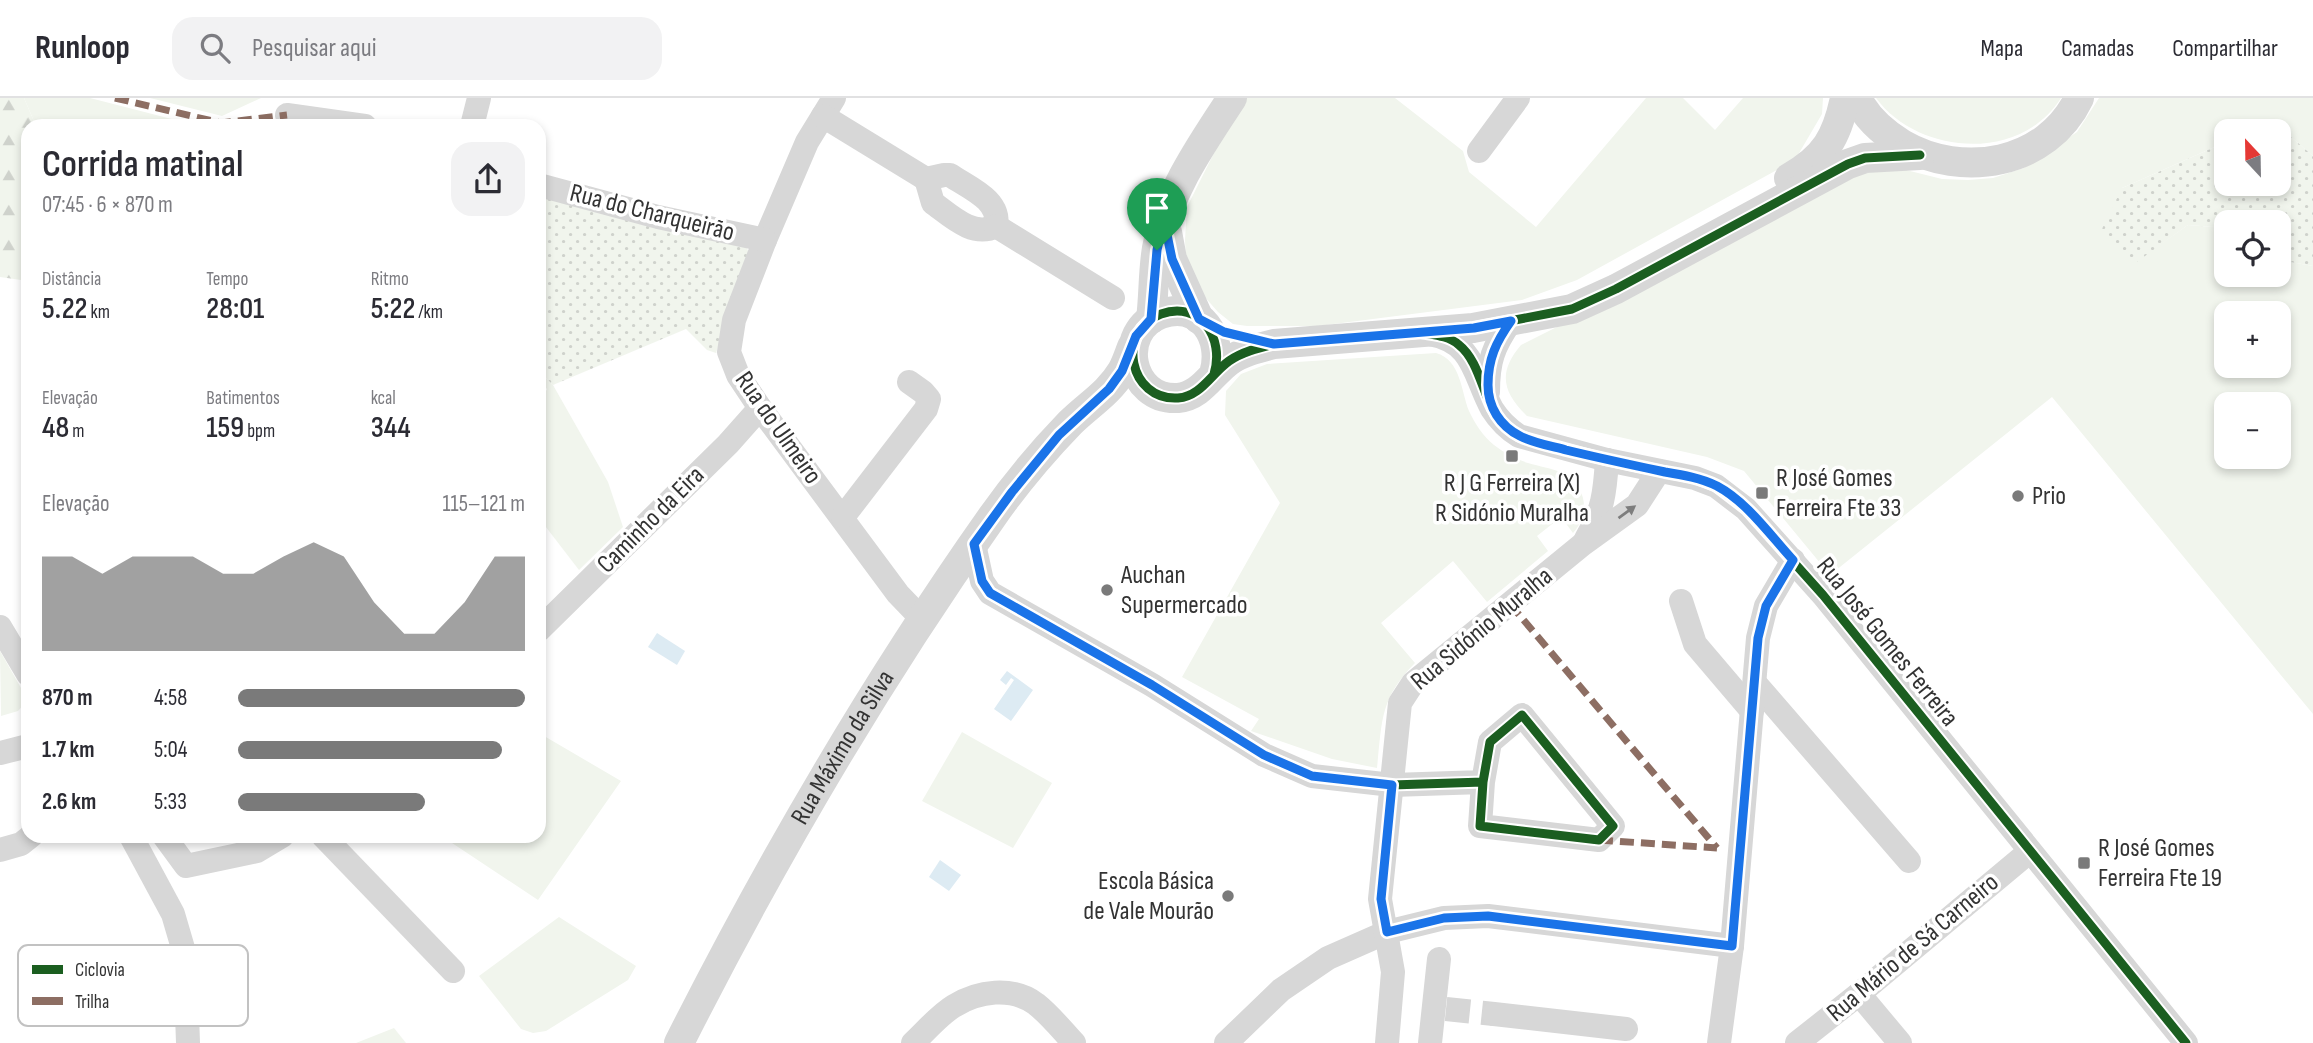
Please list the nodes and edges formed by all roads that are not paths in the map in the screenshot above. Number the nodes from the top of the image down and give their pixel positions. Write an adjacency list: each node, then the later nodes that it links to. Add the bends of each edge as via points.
1 (479, 98): 10 (street)
2 (1232, 98): 15 (street, via 1196,152)
3 (1518, 98): 11 (street)
4 (1845, 98): 20 (street, via 1833,138 1824,152 1799,172)
5 (1857, 98): 12 (street, via 1881,129)
6 (2079, 98): 12 (street, via 2043,140 2001,160 1962,164)
7 (829, 107): 13 (street); 17 (street, Rua do Ulmeiro, via 807,142)
8 (287, 115): 9 (street)
9 (315, 119)
10 (474, 119)
11 (1479, 151)
12 (1920, 155): 20 (street, via 1865,158 1848,164 1616,289 1572,309)
13 (926, 179): 16 (street, via 933,203 972,230); 16 (street, via 950,175 991,202 998,217)
14 (546, 187): 17 (street, Rua do Charqueirão)
15 (1164, 220): 19 (street); 21 (street, via 1172,259)
16 (996, 226): 18 (street)
17 (765, 240): 29 (street, Rua do Ulmeiro, via 734,320 730,352 738,375)
18 (1113, 298)
19 (1151, 319): 21 (street, via 1175,311); 24 (street)
20 (1517, 320): 22 (street); 28 (street, via 1500,337 1488,366)
21 (1202, 321): 23 (street, via 1224,332); 25 (street, via 1217,347)
22 (1423, 333): 23 (street); 28 (street, Rua José Gomes Ferreira, via 1458,343)
23 (1274, 344): 25 (street, via 1248,351)
24 (1132, 347): 27 (street, via 1137,376); 31 (street, Rua Máximo da Silva, via 1109,389)
25 (1214, 374): 27 (street, via 1192,394 1178,398)
26 (909, 382): 33 (street, via 929,399 926,409)
27 (1158, 395): 31 (street, Rua Máximo da Silva, via 1110,410)
28 (1488, 399): 30 (street, Rua José Gomes Ferreira, via 1498,418 1519,436)
29 (760, 408): 33 (street, Rua do Ulmeiro); 39 (street, Caminho da Eira)
30 (1606, 460): 32 (street, Rua José Gomes Ferreira); 35 (street, Rua Sidónio Muralha, via 1598,520)
31 (1031, 469): 34 (street, Rua Máximo da Silva)
32 (1659, 471): 35 (street, Rua Sidónio Muralha, one-way to 32, via 1637,505); 36 (street, Rua José Gomes Ferreira, via 1695,478 1730,494)
33 (843, 517): 38 (street, Rua do Ulmeiro, via 898,594)
34 (974, 544): 38 (street, Rua Máximo da Silva); 47 (street, via 982,581 990,593 1264,755 1312,776)
35 (1583, 544): 47 (street, Rua Sidónio Muralha, via 1405,693 1397,712)
36 (1793, 560): 42 (street, via 1766,606); 54 (street, Rua José Gomes Ferreira)
37 (1681, 601): 43 (street, via 1695,644)
38 (923, 620): 65 (street, Rua Máximo da Silva, via 827,769)
39 (546, 623)
40 (0, 627): 41 (street)
41 (21, 662)
42 (1755, 682): 43 (street); 55 (street)
43 (1752, 711): 58 (street)
44 (0, 735): 45 (street)
45 (16, 750)
46 (1483, 782): 46 (street, via 1480,827 1599,840 1612,826 1522,715 1490,742); 47 (street)
47 (1392, 785): 56 (street, Rua Sidónio Muralha, via 1381,899)
48 (22, 843): 53 (street)
49 (135, 843): 57 (street, via 173,914)
50 (169, 843): 51 (street, via 187,866 257,851)
51 (270, 843)
52 (330, 843): 60 (street)
53 (0, 850)
54 (2029, 852): 61 (street, Rua Mário de Sá Carneiro); 73 (street, Rua José Gomes Ferreira)
55 (1909, 861)
56 (1387, 932): 58 (street, via 1444,918 1488,916); 68 (street, via 1328,958 1281,990); 69 (street, Rua Sidónio Muralha, via 1393,972)
57 (182, 945)
58 (1732, 946): 71 (street)
59 (1439, 959): 70 (street, via 1440,1008)
60 (453, 971)
61 (1859, 994): 64 (street); 72 (street, Rua Mário de Sá Carneiro)
62 (1494, 1014): 63 (street)
63 (1626, 1029)
64 (1887, 1038)
65 (678, 1043)
66 (913, 1043): 67 (street, via 952,1007 986,994 1007,992 1036,1004)
67 (1074, 1043)
68 (1226, 1043)
69 (1387, 1043)
70 (1430, 1043)
71 (1719, 1043)
72 (1797, 1043)
73 (2186, 1043)

